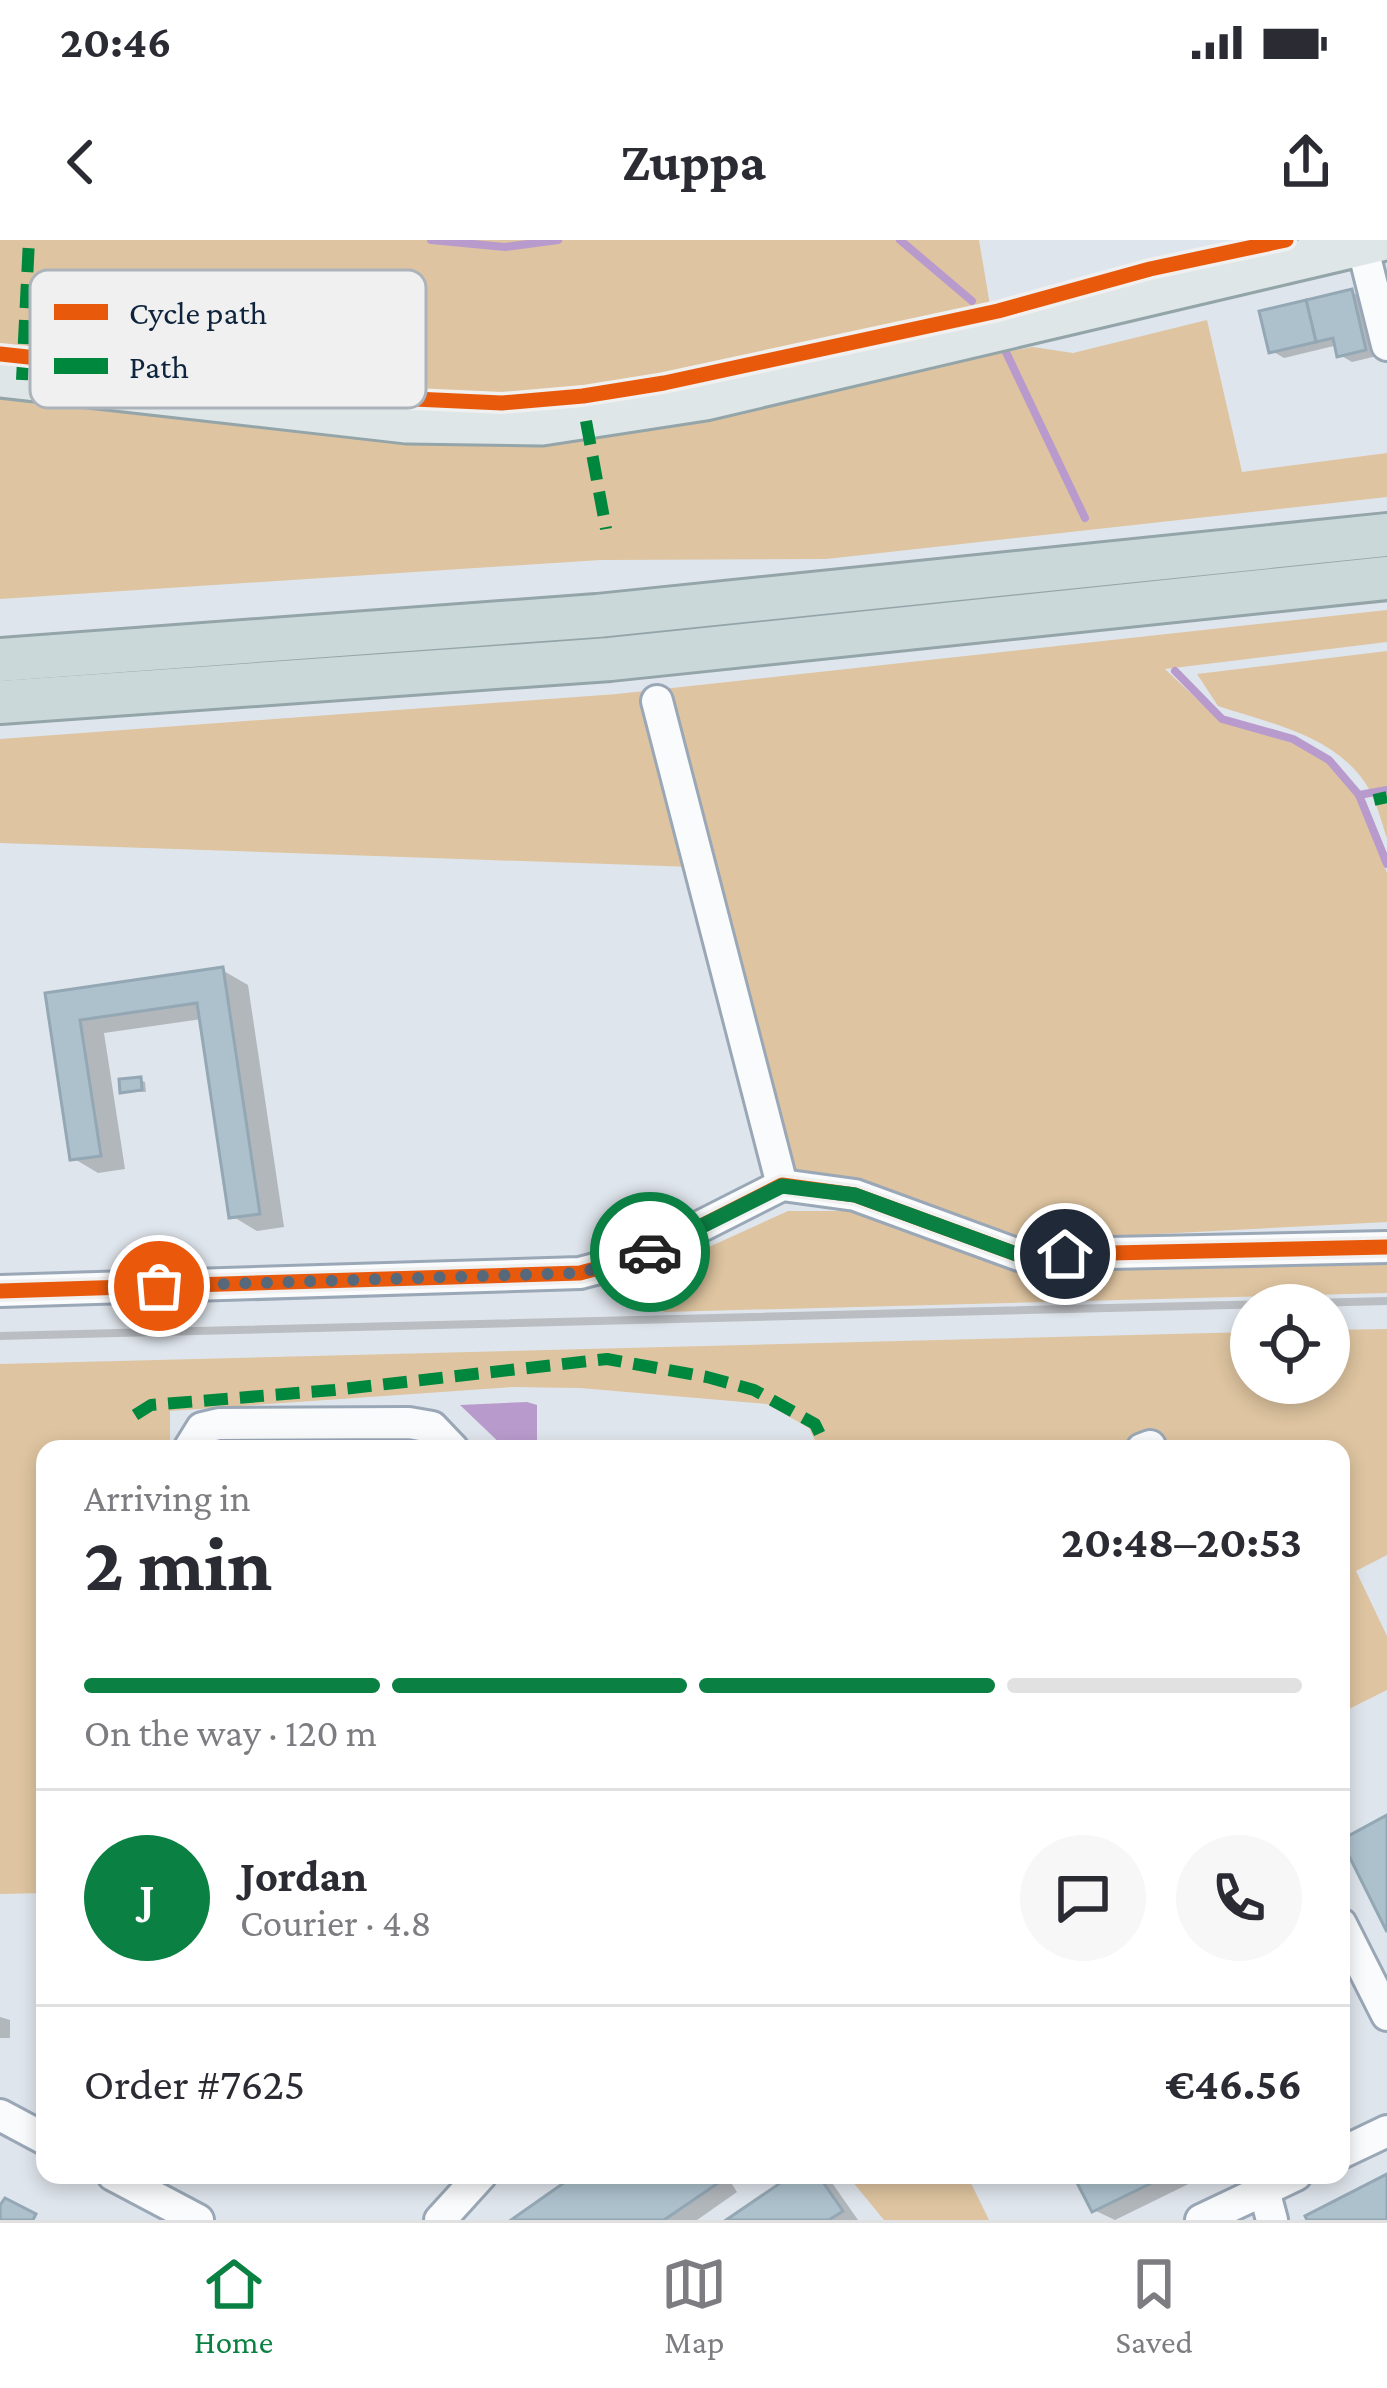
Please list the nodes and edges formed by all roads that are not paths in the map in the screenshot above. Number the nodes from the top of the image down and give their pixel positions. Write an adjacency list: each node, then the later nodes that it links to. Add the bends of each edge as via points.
1 (1373, 243): 2 (street); 5 (main road, via 656,410 542,425 406,423)
2 (1387, 346)
3 (0, 377): 4 (main road)
4 (30, 380)
5 (274, 408)
6 (1387, 535): 8 (highway, via 596,616)
7 (1387, 578): 10 (highway, via 610,659)
8 (0, 660)
9 (657, 701): 11 (street)
10 (0, 702)
11 (782, 1186): 12 (street, via 855,1195 1019,1255); 13 (street, via 640,1257 580,1273)
12 (1387, 1247)
13 (0, 1291)
14 (195, 1440): 15 (street, via 219,1424 409,1423 432,1427)
15 (445, 1440)
16 (1350, 1942): 17 (street)
17 (1387, 2015)
18 (0, 2115): 20 (street)
19 (1387, 2132): 21 (street)
20 (36, 2134)
21 (1350, 2149)
22 (130, 2184): 25 (street)
23 (474, 2184): 26 (street)
24 (1268, 2205): 27 (street)
25 (198, 2220)
26 (440, 2220)
27 (1201, 2220)

